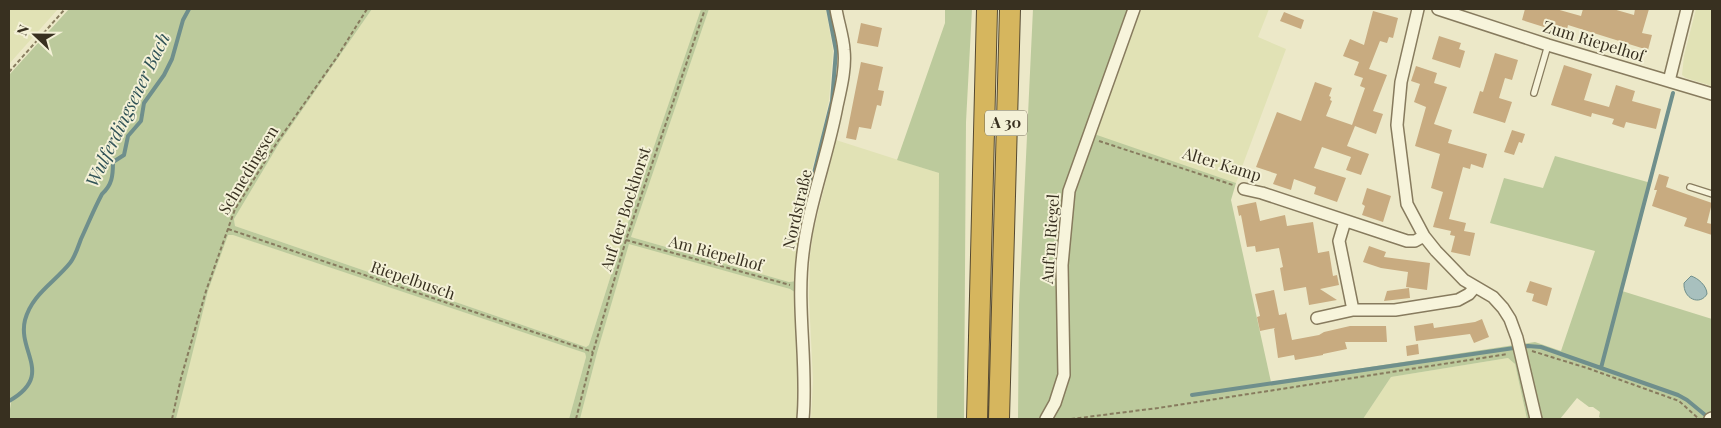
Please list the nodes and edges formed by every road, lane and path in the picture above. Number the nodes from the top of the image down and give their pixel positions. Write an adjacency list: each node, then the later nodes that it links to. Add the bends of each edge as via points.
1 (65, 9): 12 (path)
2 (367, 9): 21 (path, Schnedingsen, via 278,141 235,209)
3 (705, 9): 23 (path, Auf der Bockhorst)
4 (836, 9): 25 (street, Nordstraße, via 844,50 842,83 833,130 806,227)
5 (987, 9): 33 (highway, A 30)
6 (1010, 9): 34 (highway, A 30)
7 (1134, 9): 16 (street, Auf'm Riegel)
8 (1418, 9): 22 (street, via 1401,82 1397,125 1407,204)
9 (1438, 9): 11 (street, Zum Riepelhof)
10 (1687, 9): 13 (street)
11 (1548, 45): 13 (street, Zum Riepelhof); 14 (lane)
12 (9, 72)
13 (1669, 80): 15 (street, Zum Riepelhof)
14 (1534, 93)
15 (1712, 94)
16 (1088, 138): 18 (path, Alter Kamp); 35 (street, Auf'm Riegel, via 1069,191 1064,230 1064,375)
17 (1690, 187): 19 (lane)
18 (1244, 189): 20 (street, Alter Kamp)
19 (1712, 194)
20 (1345, 221): 22 (street, Alter Kamp, via 1407,241); 26 (street, via 1339,241)
21 (227, 229): 28 (path, Riepelbusch); 30 (path, Schnedingsen, via 206,291)
22 (1424, 236): 24 (street, via 1464,280)
23 (626, 240): 25 (path, Am Riepelhof); 28 (path, Auf der Bockhorst)
24 (1475, 287): 26 (street, via 1458,300 1395,310); 29 (street, via 1493,297 1503,308 1510,319)
25 (801, 288): 32 (street, Nordstraße)
26 (1353, 310): 27 (street)
27 (1316, 318)
28 (592, 352): 31 (path, Auf der Bockhorst)
29 (1520, 353): 36 (path); 37 (street); 38 (path, via 1540,353 1679,401)
30 (172, 419)
31 (576, 419)
32 (803, 419)
33 (977, 419)
34 (999, 419)
35 (1046, 419)
36 (1071, 419)
37 (1536, 419)
38 (1700, 419)

